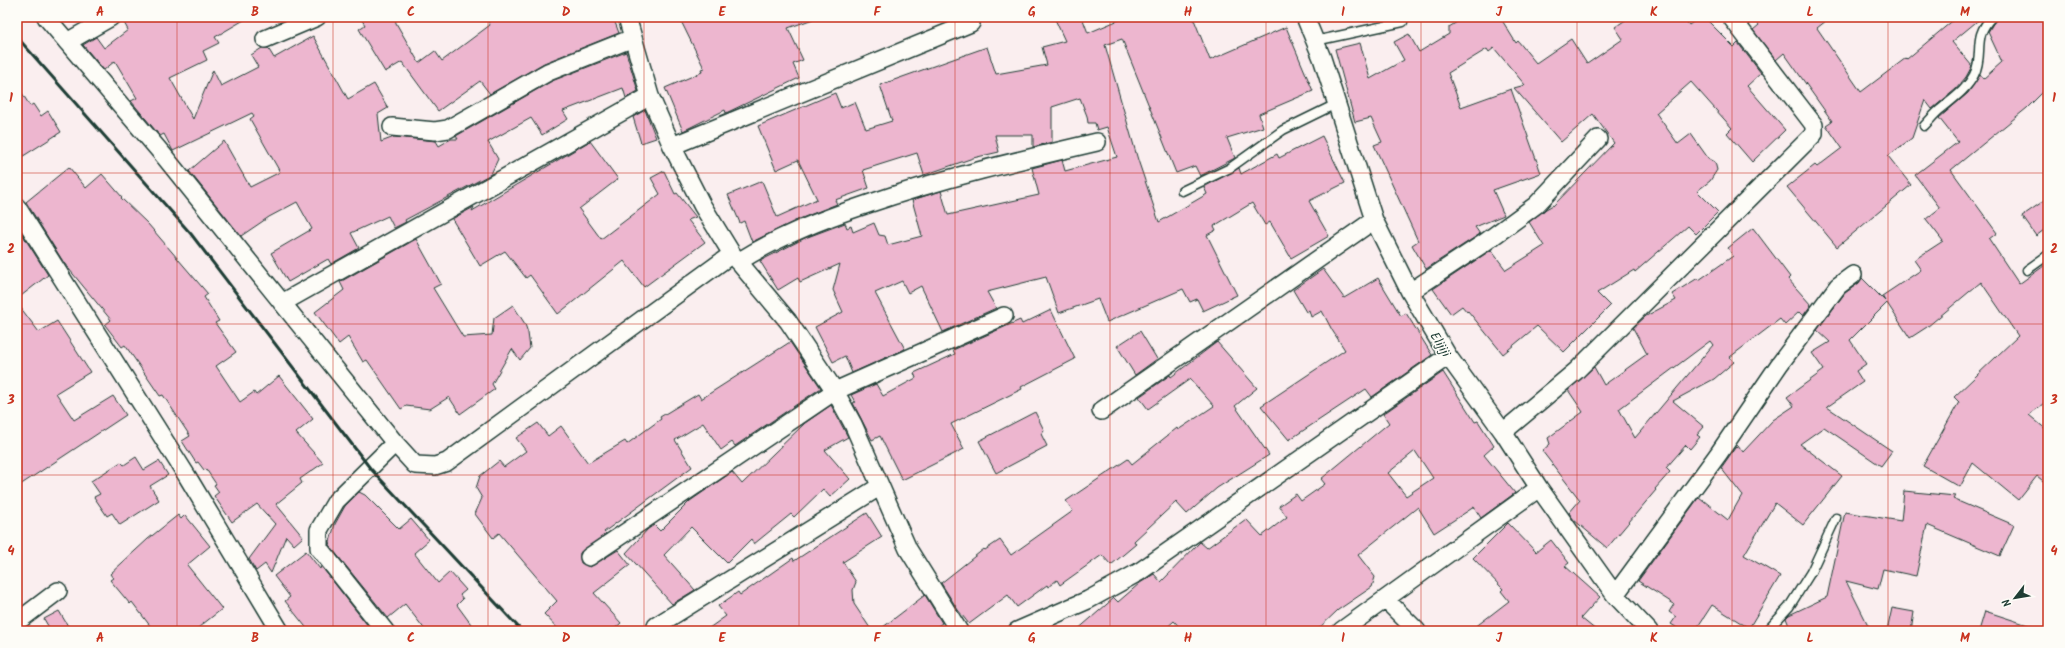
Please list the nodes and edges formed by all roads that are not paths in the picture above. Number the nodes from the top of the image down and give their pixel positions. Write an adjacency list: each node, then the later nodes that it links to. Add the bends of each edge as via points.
1 (46, 17): 13 (street)
2 (111, 17): 13 (street)
3 (317, 17): 11 (street)
4 (627, 17): 10 (street)
5 (1305, 17): 12 (street, Elijiji)
6 (1731, 17): 34 (street, via 1814,125 1814,134 1576,371)
7 (1992, 17): 16 (lane, via 1980,34 1979,64 1973,77 1961,93 1940,109)
8 (1403, 22): 12 (lane)
9 (971, 23): 20 (street)
10 (633, 38): 14 (street); 17 (street, via 548,72 448,128 435,131)
11 (265, 39)
12 (1315, 41): 15 (street, Elijiji)
13 (67, 42): 29 (street, via 164,156)
14 (650, 96): 20 (street); 29 (street)
15 (1336, 104): 21 (lane, via 1283,130 1230,168); 23 (street, Elijiji)
16 (1924, 126)
17 (392, 127)
18 (1598, 139): 28 (street, via 1536,205)
19 (1097, 142): 25 (street, via 925,184 832,216)
20 (672, 146): 25 (street, via 702,205)
21 (1182, 191)
22 (17, 207): 45 (street, via 187,476)
23 (1374, 220): 28 (street, Elijiji); 33 (street)
24 (2048, 255): 26 (lane)
25 (735, 258): 32 (street, via 788,321); 35 (street, via 447,462 435,466 415,465)
26 (2027, 270)
27 (1853, 276): 41 (street, via 1838,286 1779,365 1719,453)
28 (1410, 292): 31 (street, Elijiji)
29 (282, 303): 35 (street)
30 (1004, 316): 32 (street)
31 (1448, 356): 34 (street, Elijiji); 48 (street, via 1138,572 1088,600)
32 (835, 391): 36 (street, via 853,424); 39 (street)
33 (1100, 410)
34 (1503, 432): 37 (street, Elijiji)
35 (395, 443): 46 (street, via 336,501 319,530 319,548)
36 (879, 487): 44 (street); 47 (street, via 908,549)
37 (1539, 488): 41 (street, Elijiji); 42 (street)
38 (1836, 518): 52 (lane, via 1811,572 1789,608)
39 (589, 556)
40 (58, 591): 43 (street)
41 (1615, 595): 51 (street, Elijiji)
42 (1386, 600): 49 (street); 50 (street)
43 (17, 622)
44 (656, 626)
45 (280, 631)
46 (385, 631)
47 (959, 631)
48 (1017, 631)
49 (1342, 631)
50 (1417, 631)
51 (1649, 631)
52 (1767, 631)

